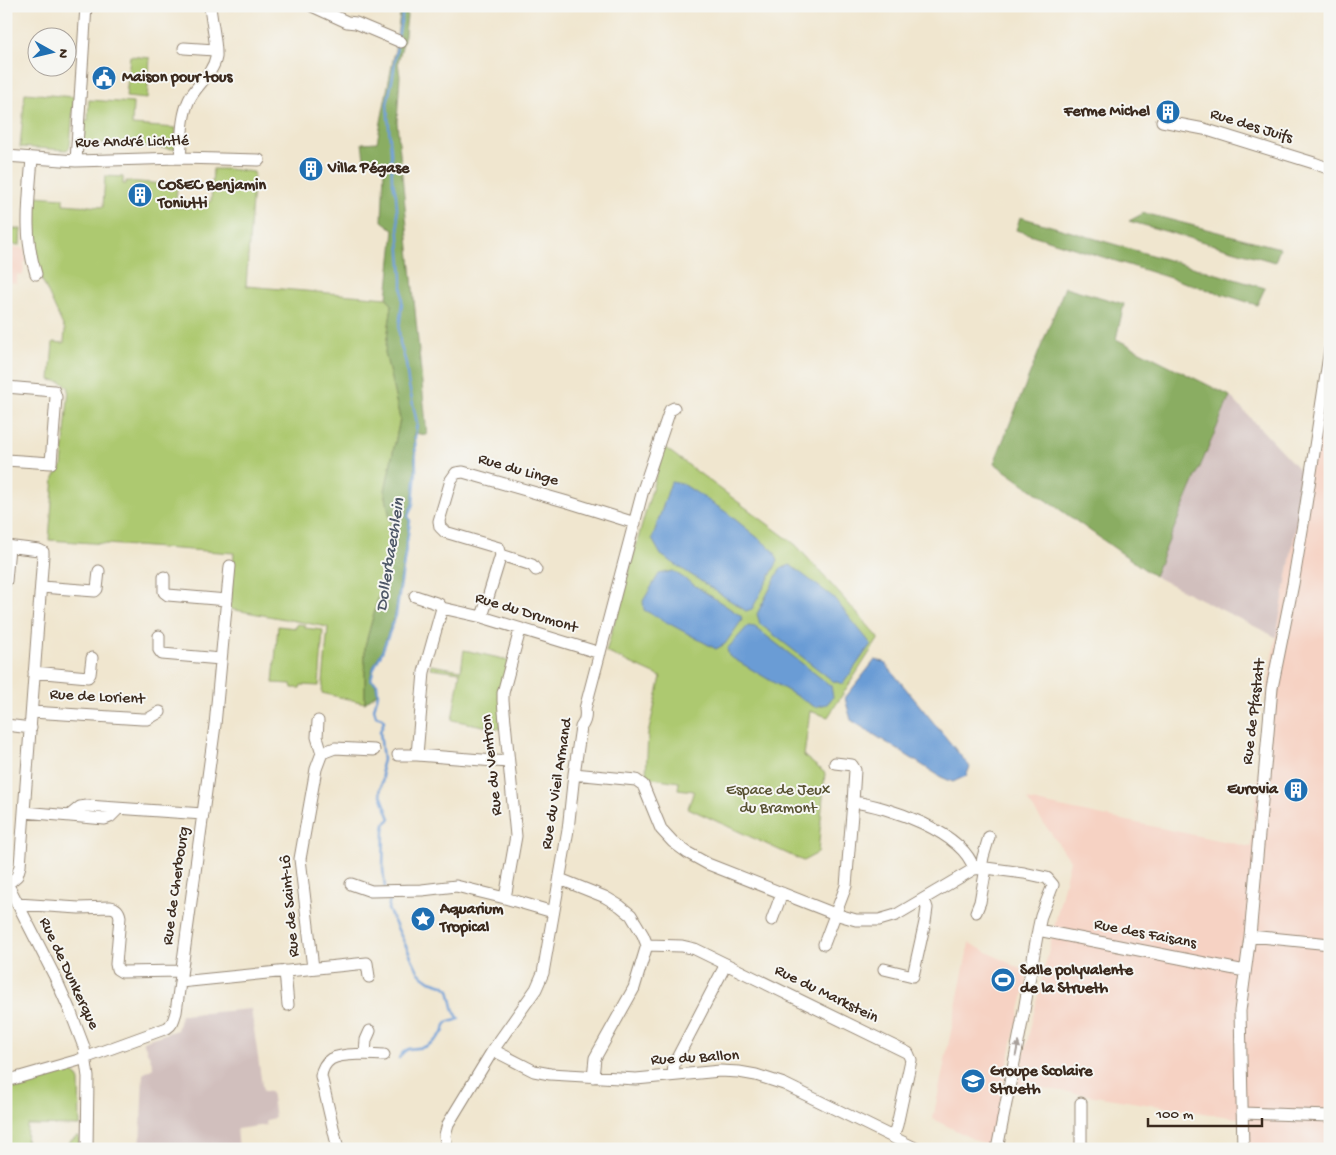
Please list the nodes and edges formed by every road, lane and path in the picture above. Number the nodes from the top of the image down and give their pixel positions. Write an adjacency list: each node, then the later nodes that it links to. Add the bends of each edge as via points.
1 (86, 6): 12 (street)
2 (210, 6): 6 (street)
3 (312, 6): 4 (street)
4 (397, 40)
5 (184, 48): 6 (street)
6 (216, 50): 10 (street, via 212,68 193,92 187,106)
7 (1162, 121): 13 (street, Rue des Juifs, via 1204,129)
8 (6, 156): 9 (street, Rue André Lichtlé)
9 (32, 158): 12 (street, Rue André Lichtlé); 14 (street, via 27,220)
10 (180, 158): 11 (street, Rue André Lichtlé); 12 (street, Rue André Lichtlé)
11 (259, 160)
12 (76, 161)
13 (1330, 169)
14 (36, 274)
15 (1330, 349): 67 (street, Rue de Pfastatt, via 1300,541 1272,688)
16 (6, 387): 18 (street, via 54,392 56,397 50,462)
17 (674, 408): 19 (street, Rue du Vieil Armand, via 665,422)
18 (6, 460)
19 (635, 523): 21 (street, Rue du Linge, via 462,472 456,473 451,480 440,527 445,532 498,548); 34 (street, Rue du Vieil Armand)
20 (8, 546): 26 (street); 27 (street, Rue de Lorient, via 42,551)
21 (501, 555): 23 (street, Rue du Linge, via 532,564); 31 (street)
22 (230, 566): 29 (street, Rue de Cherbourg)
23 (536, 570)
24 (99, 571): 27 (street, via 95,591)
25 (164, 577): 29 (street, via 164,592 168,595)
26 (6, 581)
27 (41, 587): 37 (street, Rue de Lorient)
28 (415, 596): 30 (street, Rue du Drumont)
29 (226, 600): 36 (street, Rue de Cherbourg)
30 (442, 608): 31 (street, Rue du Drumont); 46 (street, via 424,672)
31 (482, 618): 32 (street, Rue du Drumont)
32 (520, 630): 34 (street, Rue du Drumont); 47 (street, Rue du Ventron, via 503,693)
33 (159, 636): 36 (street, via 162,654)
34 (600, 653): 49 (street, Rue du Vieil Armand, via 581,727)
35 (92, 658): 37 (street, Rue de Lorient, via 88,677)
36 (222, 659): 52 (street, Rue de Cherbourg)
37 (34, 672): 38 (street, Rue de Lorient)
38 (32, 712): 39 (street, Rue de Lorient, via 142,719); 42 (street, Rue de Lorient)
39 (160, 712)
40 (318, 721): 44 (street, Rue de Saint-Lô, via 317,737)
41 (6, 725): 42 (street)
42 (31, 728): 51 (street, Rue de Lorient)
43 (374, 750): 44 (street, via 335,748)
44 (322, 753): 72 (street, Rue de Saint-Lô, via 316,769 300,859)
45 (398, 755): 46 (street)
46 (417, 755): 47 (street)
47 (508, 762): 59 (street, Rue du Ventron, via 516,836)
48 (835, 763): 50 (street, via 852,765 855,770)
49 (574, 774): 55 (street, Rue du Vieil Armand); 58 (street, via 636,780 643,785 661,829 688,854)
50 (853, 802): 54 (street, via 906,815 937,831); 64 (street, via 846,886)
51 (24, 812): 52 (street, via 105,819 118,809); 56 (street, Rue de Lorient, via 18,873)
52 (203, 814): 76 (street, Rue de Cherbourg)
53 (989, 837): 54 (street)
54 (980, 868): 60 (street); 63 (street, via 980,902); 66 (street, via 1047,878 1053,885)
55 (560, 879): 62 (street, Rue du Vieil Armand); 70 (street, via 620,906 631,915)
56 (7, 883): 61 (street, Rue de Dunkerque)
57 (352, 884): 59 (street, via 371,891 456,886)
58 (782, 893): 64 (street); 65 (street)
59 (505, 898): 62 (street)
60 (924, 899): 64 (street, via 896,916 879,920 856,920); 73 (street, via 927,908 913,976)
61 (17, 904): 76 (street, Rue de Dunkerque, via 115,908 120,917 116,964 119,971); 83 (street, Rue de Dunkerque, via 66,1000)
62 (553, 912): 80 (street, Rue du Vieil Armand, via 543,973 536,989)
63 (976, 912)
64 (835, 914): 68 (street)
65 (772, 920)
66 (1038, 930): 75 (street, Rue des Faisans); 95 (street, one-way to 66)
67 (1250, 936): 69 (street); 75 (street, Rue de Pfastatt)
68 (824, 944)
69 (1330, 944)
70 (647, 945): 71 (street, Rue du Markstein, via 695,949); 85 (street, via 634,988 595,1058)
71 (726, 964): 84 (street, via 674,1064); 90 (street, Rue du Markstein, via 908,1053 911,1060 898,1125)
72 (313, 968): 74 (street); 77 (street, via 367,963)
73 (884, 970)
74 (285, 971): 76 (street); 78 (street)
75 (1245, 971): 88 (street, Rue de Pfastatt, via 1240,1011)
76 (181, 976): 83 (street, Rue de Cherbourg, via 175,1018 170,1026)
77 (369, 976)
78 (288, 1005)
79 (370, 1031): 81 (street)
80 (493, 1050): 85 (street, Rue du Ballon, via 534,1072); 93 (street, Rue du Vieil Armand, via 448,1124 445,1135)
81 (365, 1054): 82 (street); 92 (street, via 337,1057 326,1063 322,1070)
82 (384, 1055)
83 (86, 1058): 86 (street); 91 (street, Rue de Dunkerque)
84 (673, 1075): 85 (street, Rue du Ballon, via 636,1079); 90 (street, Rue du Ballon, via 720,1071 756,1075 784,1084)
85 (593, 1077)
86 (6, 1081)
87 (1081, 1103): 96 (street)
88 (1242, 1113): 89 (street); 97 (street, Rue de Pfastatt)
89 (1330, 1116)
90 (892, 1137): 94 (street, Rue du Ballon)
91 (87, 1149)
92 (338, 1149)
93 (447, 1149)
94 (917, 1149)
95 (997, 1149)
96 (1082, 1149)
97 (1244, 1149)

